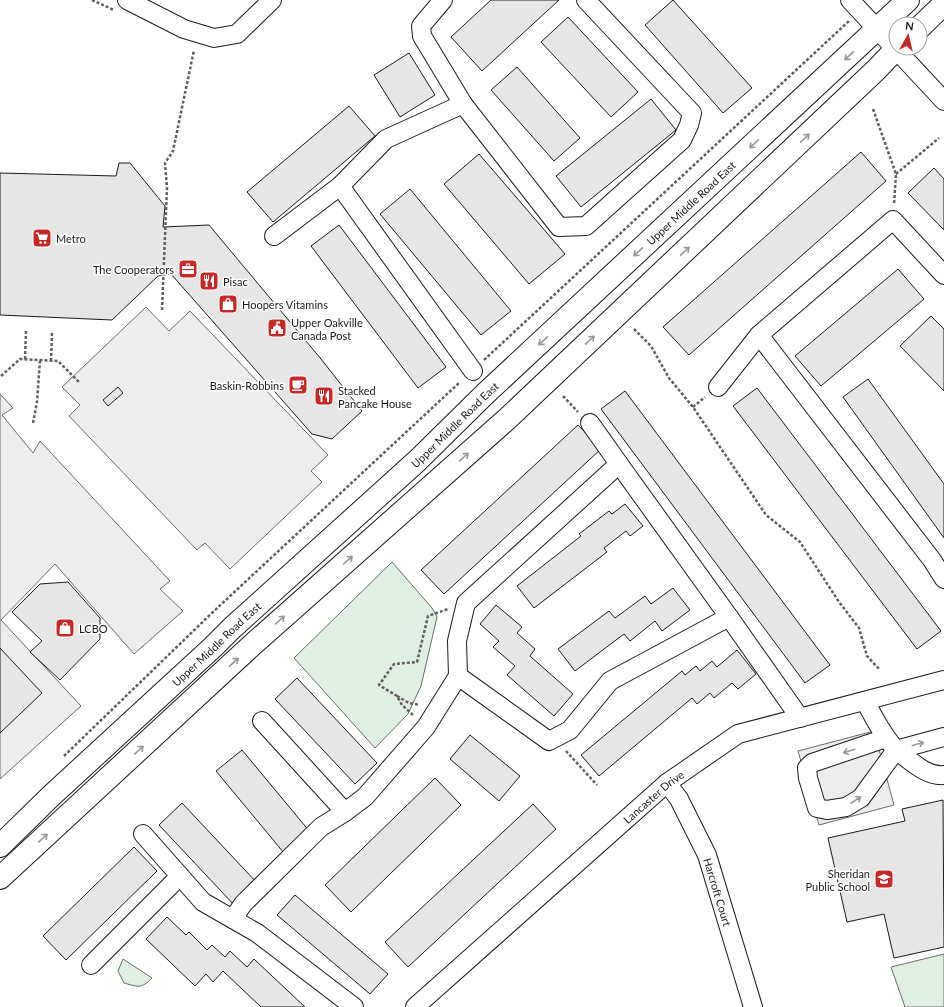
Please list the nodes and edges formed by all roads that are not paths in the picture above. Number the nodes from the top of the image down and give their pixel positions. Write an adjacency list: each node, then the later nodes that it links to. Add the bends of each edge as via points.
1 (127, 0): 2 (street, via 184,28 214,38 237,34)
2 (272, 0)
3 (443, 0): 14 (street, via 421,26 422,36)
4 (586, 0): 14 (street, via 692,113 682,140 586,226 559,227)
5 (908, 0): 9 (main road, Upper Middle Road East)
6 (944, 4): 8 (main road)
7 (855, 6): 9 (street)
8 (928, 19)
9 (877, 29): 10 (street); 36 (main road, Upper Middle Road East, one-way to 36, via 485,394 417,461 232,628)
10 (888, 41)
11 (889, 56): 38 (main road, one-way to 11, via 251,646 507,419)
12 (902, 56): 13 (street)
13 (944, 101)
14 (463, 104): 15 (street, via 386,139)
15 (340, 186): 16 (street); 19 (street)
16 (274, 236)
17 (944, 275): 18 (street, via 893,220)
18 (759, 335): 20 (street); 23 (street)
19 (473, 371)
20 (718, 387)
21 (590, 423): 22 (street)
22 (619, 464): 24 (street); 25 (street, via 466,603 457,641)
23 (944, 579)
24 (729, 617): 25 (street, via 610,681 570,730 549,741); 28 (street)
25 (458, 676): 34 (street, via 426,727 365,797)
26 (944, 680): 27 (street, Lancaster Drive)
27 (866, 701): 28 (street, Lancaster Drive); 31 (street)
28 (800, 718): 33 (street, Lancaster Drive, via 738,734)
29 (262, 721): 34 (street)
30 (944, 737): 31 (street, one-way to 30)
31 (891, 744): 31 (street, one-way to 31, via 812,763 807,768 808,778 817,808 827,810 846,806 861,798); 32 (street, via 929,774)
32 (944, 775)
33 (667, 784): 42 (street, Lancaster Drive); 43 (street, Harcroft Court, via 679,799 707,855)
34 (345, 812): 39 (street, via 321,827 243,904)
35 (143, 834): 37 (street)
36 (0, 846)
37 (180, 876): 39 (street, via 203,902); 40 (street)
38 (0, 878)
39 (232, 919): 41 (street, via 256,933)
40 (91, 965)
41 (354, 1007)
42 (415, 1007)
43 (753, 1007)

